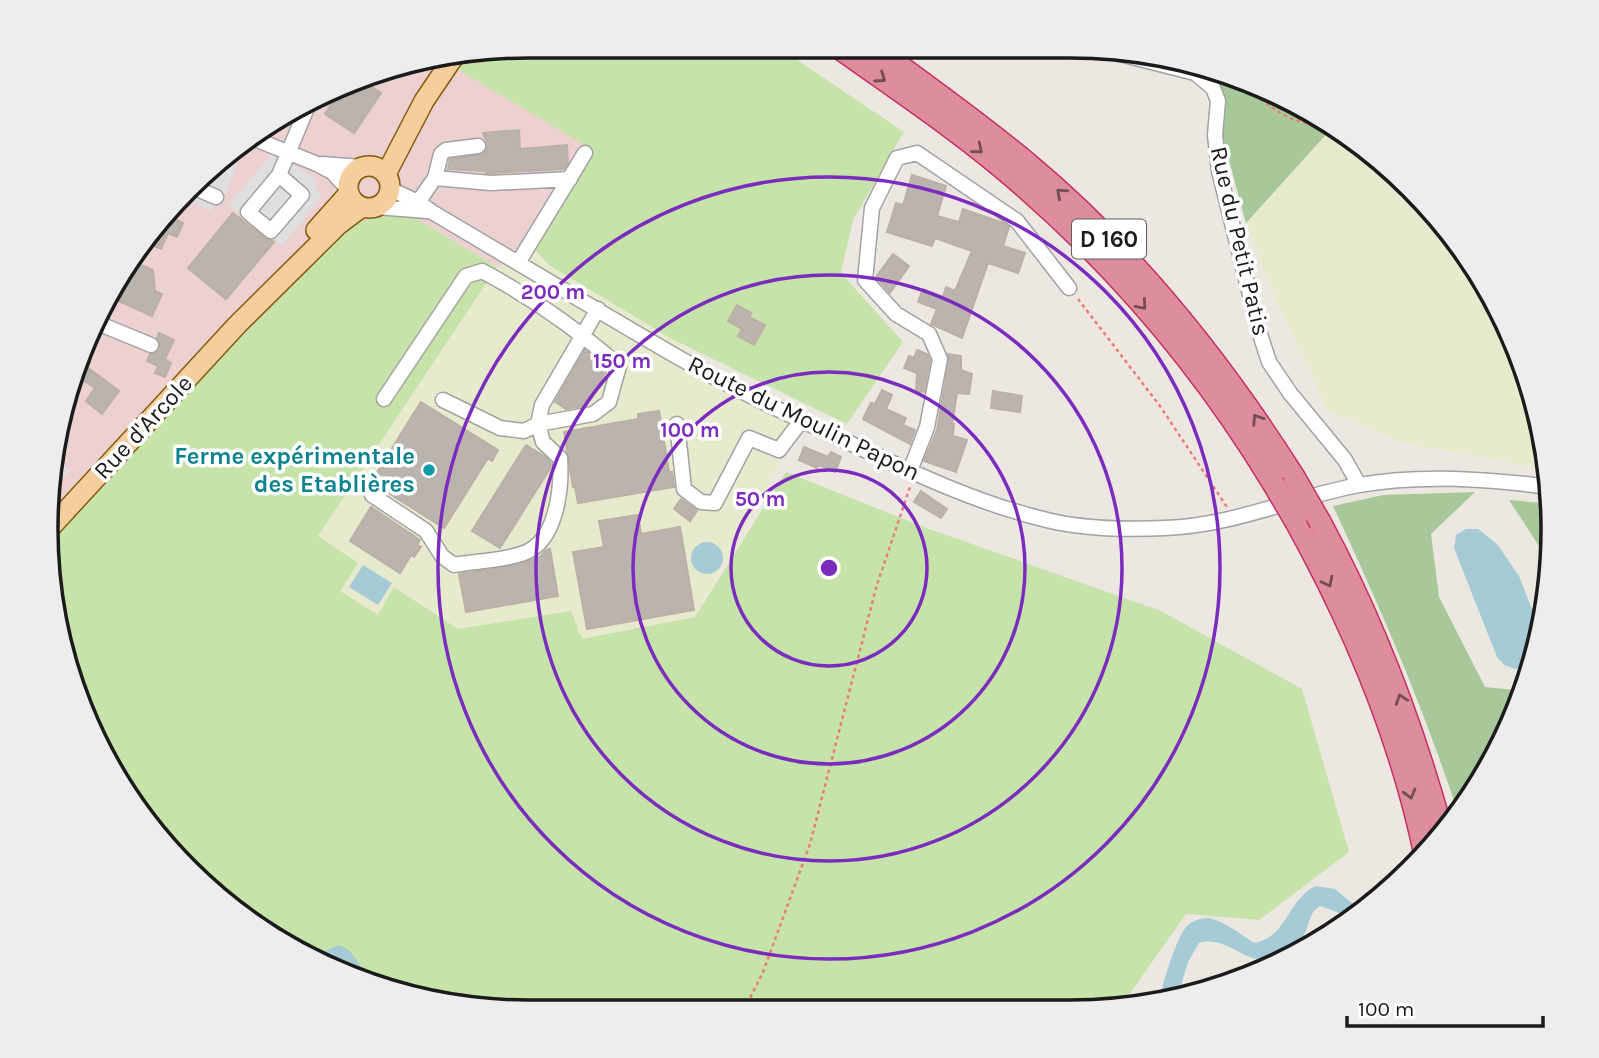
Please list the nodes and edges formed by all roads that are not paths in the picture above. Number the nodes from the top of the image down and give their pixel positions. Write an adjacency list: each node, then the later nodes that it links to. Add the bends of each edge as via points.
1 (853, 58): 39 (highway, D 160, one-way to 39, bridge, via 1002,168 1053,213 1113,272 1210,389 1273,483 1342,608 1385,713)
2 (889, 58): 38 (highway, D 160, one-way to 2, bridge, via 1398,690 1360,599 1255,415 1174,309 1106,236 1028,163)
3 (448, 65): 5 (main road)
4 (1199, 76): 34 (street, Rue du Petit Patis, via 1213,88 1218,101 1219,171 1269,362)
5 (424, 101): 12 (main road); 16 (main road)
6 (304, 115): 9 (street)
7 (261, 141): 9 (street)
8 (478, 146): 14 (street, via 446,150)
9 (289, 152): 11 (street); 13 (street)
10 (585, 153): 15 (street)
11 (317, 163): 12 (street); 19 (street)
12 (365, 166): 16 (main road, via 381,169); 19 (main road, via 351,176)
13 (279, 175)
14 (435, 178): 15 (street, via 491,183); 20 (street)
15 (569, 178): 22 (street)
16 (388, 182): 19 (main road, via 388,196); 20 (street, Route du Moulin Papon)
17 (201, 191): 18 (street)
18 (216, 197)
19 (359, 199): 21 (street, Route du Moulin Papon); 37 (main road, Rue d'Arcole)
20 (418, 202): 21 (street, Route du Moulin Papon)
21 (432, 212): 22 (street, Route du Moulin Papon)
22 (518, 263): 24 (street, Route du Moulin Papon)
23 (1069, 288): 33 (street, via 1017,221 917,153 897,158 872,208 865,280 896,314 929,334 940,359 927,427)
24 (598, 309): 26 (street); 30 (street, Route du Moulin Papon, via 683,360)
25 (104, 326): 27 (street)
26 (584, 335): 28 (street, via 482,271 466,276); 31 (street, via 542,405); 31 (street, via 619,366 609,402 593,414)
27 (151, 345)
28 (384, 399)
29 (443, 400): 31 (street, via 500,428 524,431)
30 (801, 421): 32 (street, via 779,450 749,438 715,503 702,502 684,489); 33 (street, Route du Moulin Papon)
31 (538, 424): 36 (street, via 543,442 560,458 562,479 547,536 525,553 454,565 442,556 426,531)
32 (677, 424)
33 (910, 471): 34 (street, Route du Moulin Papon, via 1041,519 1105,528 1167,528 1235,518)
34 (1359, 485): 35 (street, Route du Moulin Papon, via 1485,478)
35 (1539, 485)
36 (372, 495)
37 (58, 519)
38 (1439, 822)
39 (1422, 842)

